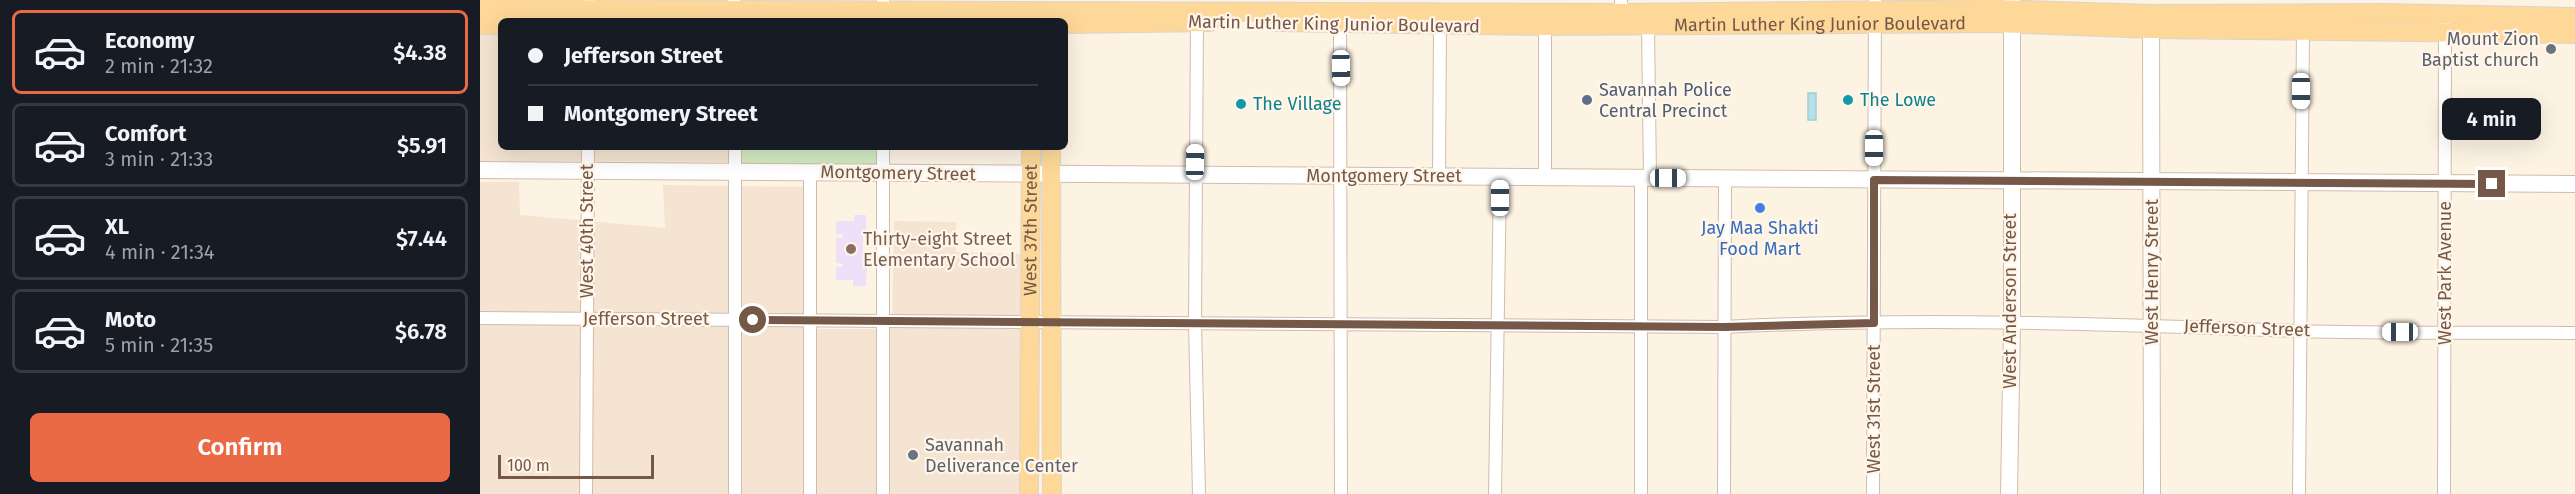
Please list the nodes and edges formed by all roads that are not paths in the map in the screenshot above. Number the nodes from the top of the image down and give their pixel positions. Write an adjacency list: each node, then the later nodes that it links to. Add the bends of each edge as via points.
1 (1760, 5): 2 (main road, Martin Luther King Junior Boulevard); 15 (main road, Martin Luther King Junior Boulevard)
2 (1622, 6): 14 (main road, Martin Luther King Junior Boulevard)
3 (2383, 6): 17 (main road, Martin Luther King Junior Boulevard); 18 (main road, Martin Luther King Junior Boulevard)
4 (480, 9): 5 (main road, Martin Luther King Junior Boulevard)
5 (589, 10): 6 (main road, Martin Luther King Junior Boulevard)
6 (734, 10): 7 (main road, Martin Luther King Junior Boulevard)
7 (883, 10): 8 (main road, Martin Luther King Junior Boulevard)
8 (1029, 11): 9 (main road, Martin Luther King Junior Boulevard)
9 (1052, 11): 10 (main road, Martin Luther King Junior Boulevard)
10 (1197, 11): 12 (main road, Martin Luther King Junior Boulevard); 19 (main road, Martin Luther King Junior Boulevard); 35 (street)
11 (2012, 11): 15 (main road, Martin Luther King Junior Boulevard); 17 (main road, Martin Luther King Junior Boulevard); 46 (main road, West Anderson Street)
12 (1341, 12): 13 (main road, Martin Luther King Junior Boulevard); 38 (street)
13 (1440, 12): 14 (main road, Martin Luther King Junior Boulevard); 39 (street)
14 (1539, 12): 22 (main road, Martin Luther King Junior Boulevard); 41 (street)
15 (1875, 12): 22 (main road, Martin Luther King Junior Boulevard); 44 (street, West 31st Street)
16 (2575, 17): 18 (main road, Martin Luther King Junior Boulevard)
17 (2152, 22): 23 (main road, Martin Luther King Junior Boulevard); 45 (main road, West Henry Street)
18 (2445, 23): 23 (main road, Martin Luther King Junior Boulevard); 24 (main road, Martin Luther King Junior Boulevard); 48 (street, West Park Avenue)
19 (1068, 24)
20 (480, 25): 21 (main road)
21 (498, 25)
22 (1648, 26): 42 (street)
23 (2303, 31): 47 (street)
24 (2575, 34)
25 (588, 150): 31 (street, West 40th Street)
26 (735, 150): 32 (street)
27 (883, 150): 34 (street)
28 (1031, 150): 36 (main road, West 37th Street)
29 (1051, 150): 37 (main road, West 37th Street)
30 (480, 170): 31 (main road, Montgomery Street)
31 (588, 170): 32 (main road, Montgomery Street); 51 (street, West 40th Street)
32 (735, 172): 33 (main road, Montgomery Street); 52 (street)
33 (810, 172): 34 (main road, Montgomery Street); 53 (street)
34 (883, 173): 36 (main road, Montgomery Street); 54 (street)
35 (1195, 174): 37 (main road, Montgomery Street); 38 (main road, Montgomery Street); 57 (street)
36 (1031, 175): 37 (main road, Montgomery Street); 55 (main road, West 37th Street)
37 (1050, 175): 56 (main road, West 37th Street)
38 (1342, 176): 39 (main road, Montgomery Street); 60 (street)
39 (1439, 177): 40 (main road, Montgomery Street)
40 (1500, 177): 41 (main road, Montgomery Street); 61 (street)
41 (1545, 177): 42 (main road, Montgomery Street)
42 (1645, 178): 43 (main road, Montgomery Street); 62 (street)
43 (1725, 178): 44 (main road, Montgomery Street); 64 (street)
44 (1874, 180): 46 (main road, Montgomery Street); 58 (street, West 31st Street)
45 (2153, 180): 46 (main road, Montgomery Street); 47 (main road, Montgomery Street); 63 (main road, West Henry Street)
46 (2010, 181): 59 (main road, West Anderson Street)
47 (2301, 183): 48 (main road, Montgomery Street); 65 (street)
48 (2445, 184): 49 (main road, Montgomery Street); 66 (street, West Park Avenue)
49 (2575, 184)
50 (480, 318): 51 (street, Jefferson Street)
51 (587, 319): 52 (street, Jefferson Street); 68 (street, West 40th Street)
52 (735, 320): 53 (street, Jefferson Street); 69 (street)
53 (809, 321): 54 (street, Jefferson Street); 70 (street)
54 (883, 321): 55 (street, Jefferson Street); 71 (street)
55 (1030, 322): 56 (street, Jefferson Street); 72 (main road, West 37th Street)
56 (1052, 322): 57 (street, Jefferson Street); 73 (main road, West 37th Street)
57 (1195, 323): 60 (street, Jefferson Street); 74 (street)
58 (1874, 323): 59 (street, Jefferson Street); 64 (street, Jefferson Street); 79 (street, West 31st Street)
59 (2012, 323): 63 (street, Jefferson Street); 80 (main road, West Anderson Street)
60 (1343, 324): 61 (street, Jefferson Street); 75 (street)
61 (1499, 325): 62 (street, Jefferson Street); 76 (street)
62 (1640, 326): 64 (street, Jefferson Street); 77 (street)
63 (2152, 326): 65 (street, Jefferson Street); 81 (main road, West Henry Street)
64 (1724, 327): 78 (street)
65 (2300, 331): 66 (street, Jefferson Street); 82 (street)
66 (2444, 332): 67 (street, Jefferson Street); 83 (street, West Park Avenue)
67 (2575, 333)
68 (586, 494)
69 (735, 494)
70 (810, 494)
71 (883, 494)
72 (1029, 494)
73 (1052, 494)
74 (1199, 494)
75 (1341, 494)
76 (1495, 494)
77 (1641, 494)
78 (1724, 494)
79 (1873, 494)
80 (2009, 494)
81 (2152, 494)
82 (2299, 494)
83 (2444, 494)

